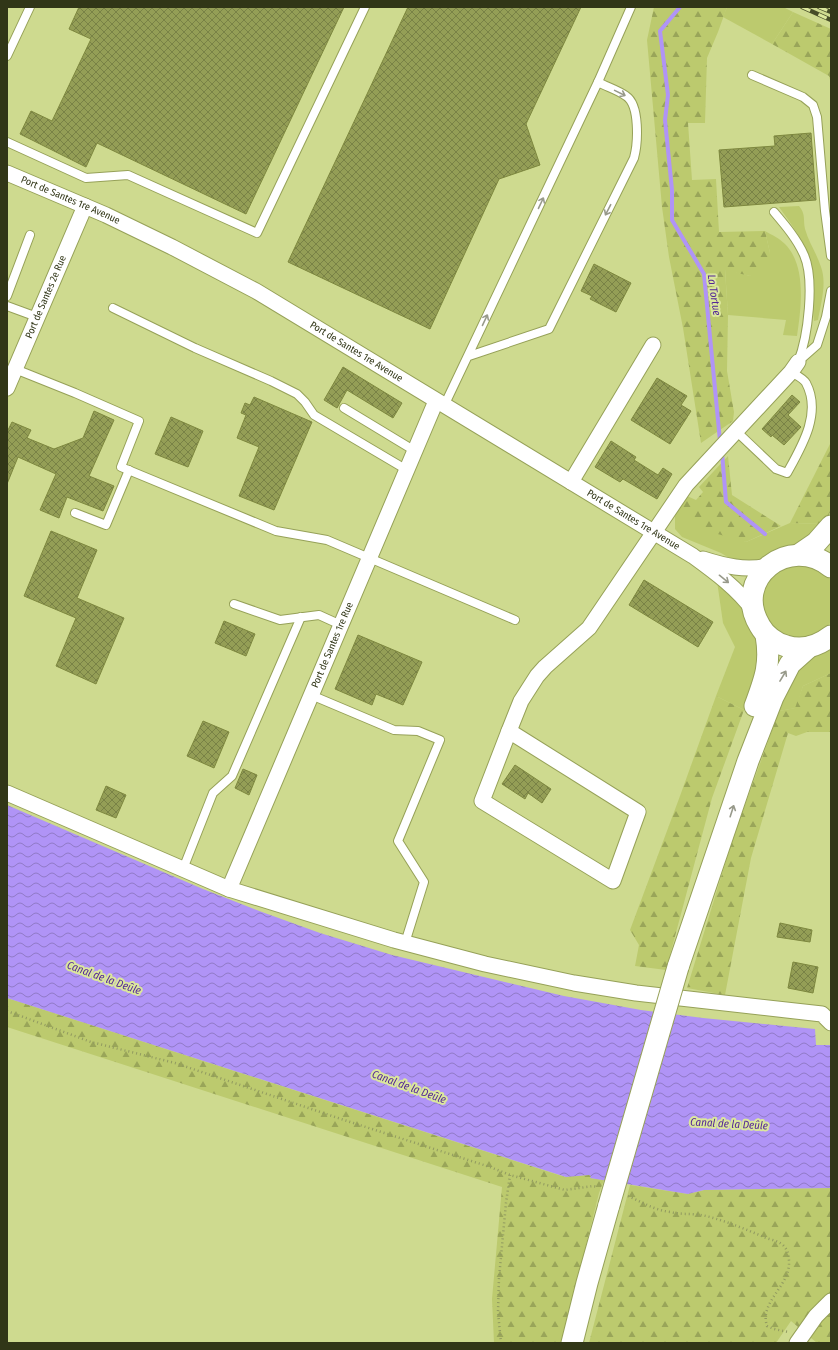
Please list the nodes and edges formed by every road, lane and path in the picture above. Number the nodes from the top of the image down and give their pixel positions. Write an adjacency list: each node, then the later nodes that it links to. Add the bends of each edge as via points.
1 (30, 7): 4 (lane)
2 (365, 7): 7 (lane, via 257,233 128,175 86,178)
3 (631, 7): 6 (lane)
4 (7, 56)
5 (752, 75): 12 (lane, via 803,97 813,105 818,117 824,211)
6 (598, 82): 19 (lane, one-way to 6); 19 (lane, one-way to 19, via 626,96 632,102 637,138 636,151 629,169 549,329)
7 (7, 142)
8 (7, 173): 9 (street, Port de Santes 1re Avenue)
9 (85, 206): 17 (street, Port de Santes 2e Rue); 23 (street, Port de Santes 1re Avenue, via 172,247 256,291)
10 (774, 212): 20 (lane, via 804,255 810,283 803,350)
11 (30, 235): 14 (lane)
12 (831, 256)
13 (831, 291): 20 (lane, via 817,345)
14 (7, 296)
15 (7, 306): 17 (lane)
16 (113, 308): 28 (lane, via 297,394 314,415)
17 (37, 317): 21 (street, Port de Santes 2e Rue)
18 (653, 345): 29 (street)
19 (469, 356): 23 (lane)
20 (795, 367): 25 (street); 25 (lane, via 805,382 813,403 805,441 787,473 776,468)
21 (15, 369): 22 (street, Port de Santes 2e Rue); 27 (lane, via 139,421 121,467)
22 (7, 388)
23 (440, 403): 26 (street, Port de Santes 1re Rue); 29 (street, Port de Santes 1re Avenue)
24 (344, 408): 26 (lane)
25 (732, 434): 32 (street, via 679,494)
26 (415, 452): 28 (street, Port de Santes 1re Rue)
27 (129, 470): 30 (lane, via 106,525); 35 (lane, via 276,531 327,540)
28 (407, 470): 35 (street, Port de Santes 1re Rue)
29 (571, 482): 32 (street, Port de Santes 1re Avenue)
30 (75, 513)
31 (831, 526): 33 (main road, via 816,543)
32 (653, 532): 34 (street, Port de Santes 1re Avenue); 47 (street, via 589,628 533,681 521,701)
33 (800, 554): 36 (main road, via 783,557); 37 (main road, via 816,558)
34 (692, 556): 36 (street, via 739,568); 39 (street, one-way to 39, via 732,586)
35 (370, 558): 41 (lane); 42 (street, Port de Santes 1re Rue)
36 (768, 566): 39 (main road, via 755,587 752,599)
37 (831, 567)
38 (234, 604): 40 (lane, via 280,620)
39 (754, 611): 43 (main road, via 758,624)
40 (301, 617): 42 (lane, via 319,616); 49 (lane, via 232,776 213,793)
41 (515, 620)
42 (341, 625): 46 (street, Port de Santes 1re Rue)
43 (766, 634): 45 (main road, via 790,647); 52 (main road, via 769,658 765,677 711,831)
44 (831, 636): 45 (main road)
45 (809, 647): 52 (main road, one-way to 45, via 748,761 773,697 790,664)
46 (311, 695): 50 (street, Port de Santes 1re Rue); 51 (lane, via 394,730 418,731 440,740 398,841 424,882)
47 (509, 731): 47 (street, via 482,801 613,881 638,812)
48 (7, 793): 49 (street)
49 (183, 869): 50 (street)
50 (229, 889): 51 (street)
51 (405, 943): 54 (street, via 485,964 574,983 620,991 822,1014)
52 (678, 967): 56 (main road, bridge)
53 (7, 1011): 55 (path, via 85,1040 175,1063)
54 (831, 1023)
55 (510, 1175): 56 (path, via 565,1190 593,1186); 59 (path, via 499,1278 498,1312)
56 (612, 1196): 58 (path, via 671,1213 707,1216 783,1245 788,1254 789,1270 767,1308 765,1320 767,1326); 60 (main road, via 580,1309)
57 (831, 1301): 58 (street)
58 (793, 1338)
59 (501, 1343)
60 (574, 1343)

